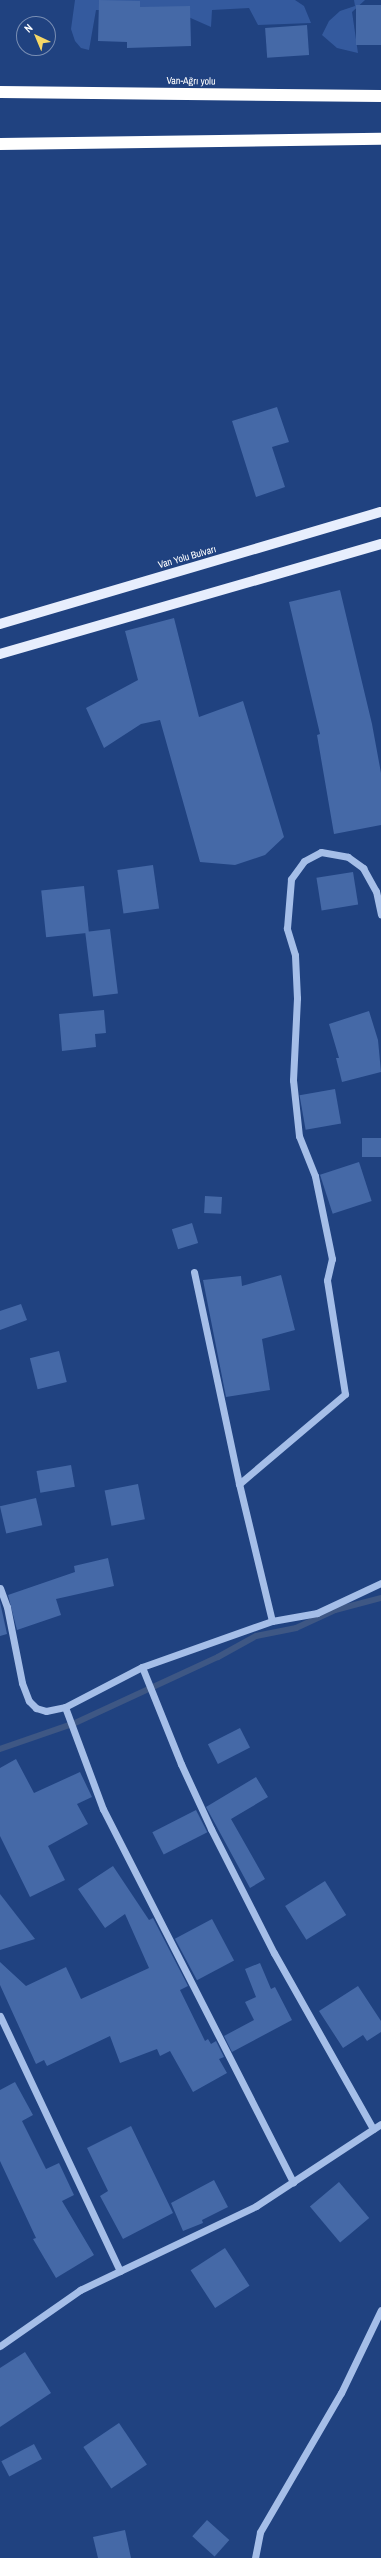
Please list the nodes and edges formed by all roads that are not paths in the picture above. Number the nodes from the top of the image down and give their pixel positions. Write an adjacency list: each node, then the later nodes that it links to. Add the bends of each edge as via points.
1 (0, 92): 2 (highway, Van-Ağrı yolu)
2 (381, 96)
3 (381, 139): 4 (highway)
4 (0, 144)
5 (381, 512): 7 (main road, Van Yolu Bulvarı)
6 (381, 544): 8 (main road)
7 (0, 624)
8 (0, 654)
9 (381, 914): 11 (street, via 376,891 363,868 348,857 321,852 304,861 291,879 287,928 295,962 297,998 293,1080 298,1129 315,1176 332,1259 327,1280 345,1394)
10 (194, 1272): 11 (street)
11 (239, 1484): 14 (street)
12 (381, 1582): 14 (street, via 317,1612)
13 (0, 1588): 16 (street, via 7,1607 22,1683 30,1701 36,1708 46,1711)
14 (272, 1621): 15 (street)
15 (142, 1667): 16 (street); 19 (street, via 181,1764 233,1872 274,1953)
16 (65, 1707): 20 (street, via 103,1809)
17 (0, 2016): 21 (street)
18 (381, 2124): 19 (street)
19 (372, 2129): 20 (street)
20 (293, 2182): 21 (street, via 256,2206)
21 (120, 2271): 23 (street, via 80,2290)
22 (381, 2310): 24 (street, via 341,2393 260,2532)
23 (0, 2346)
24 (255, 2558)

